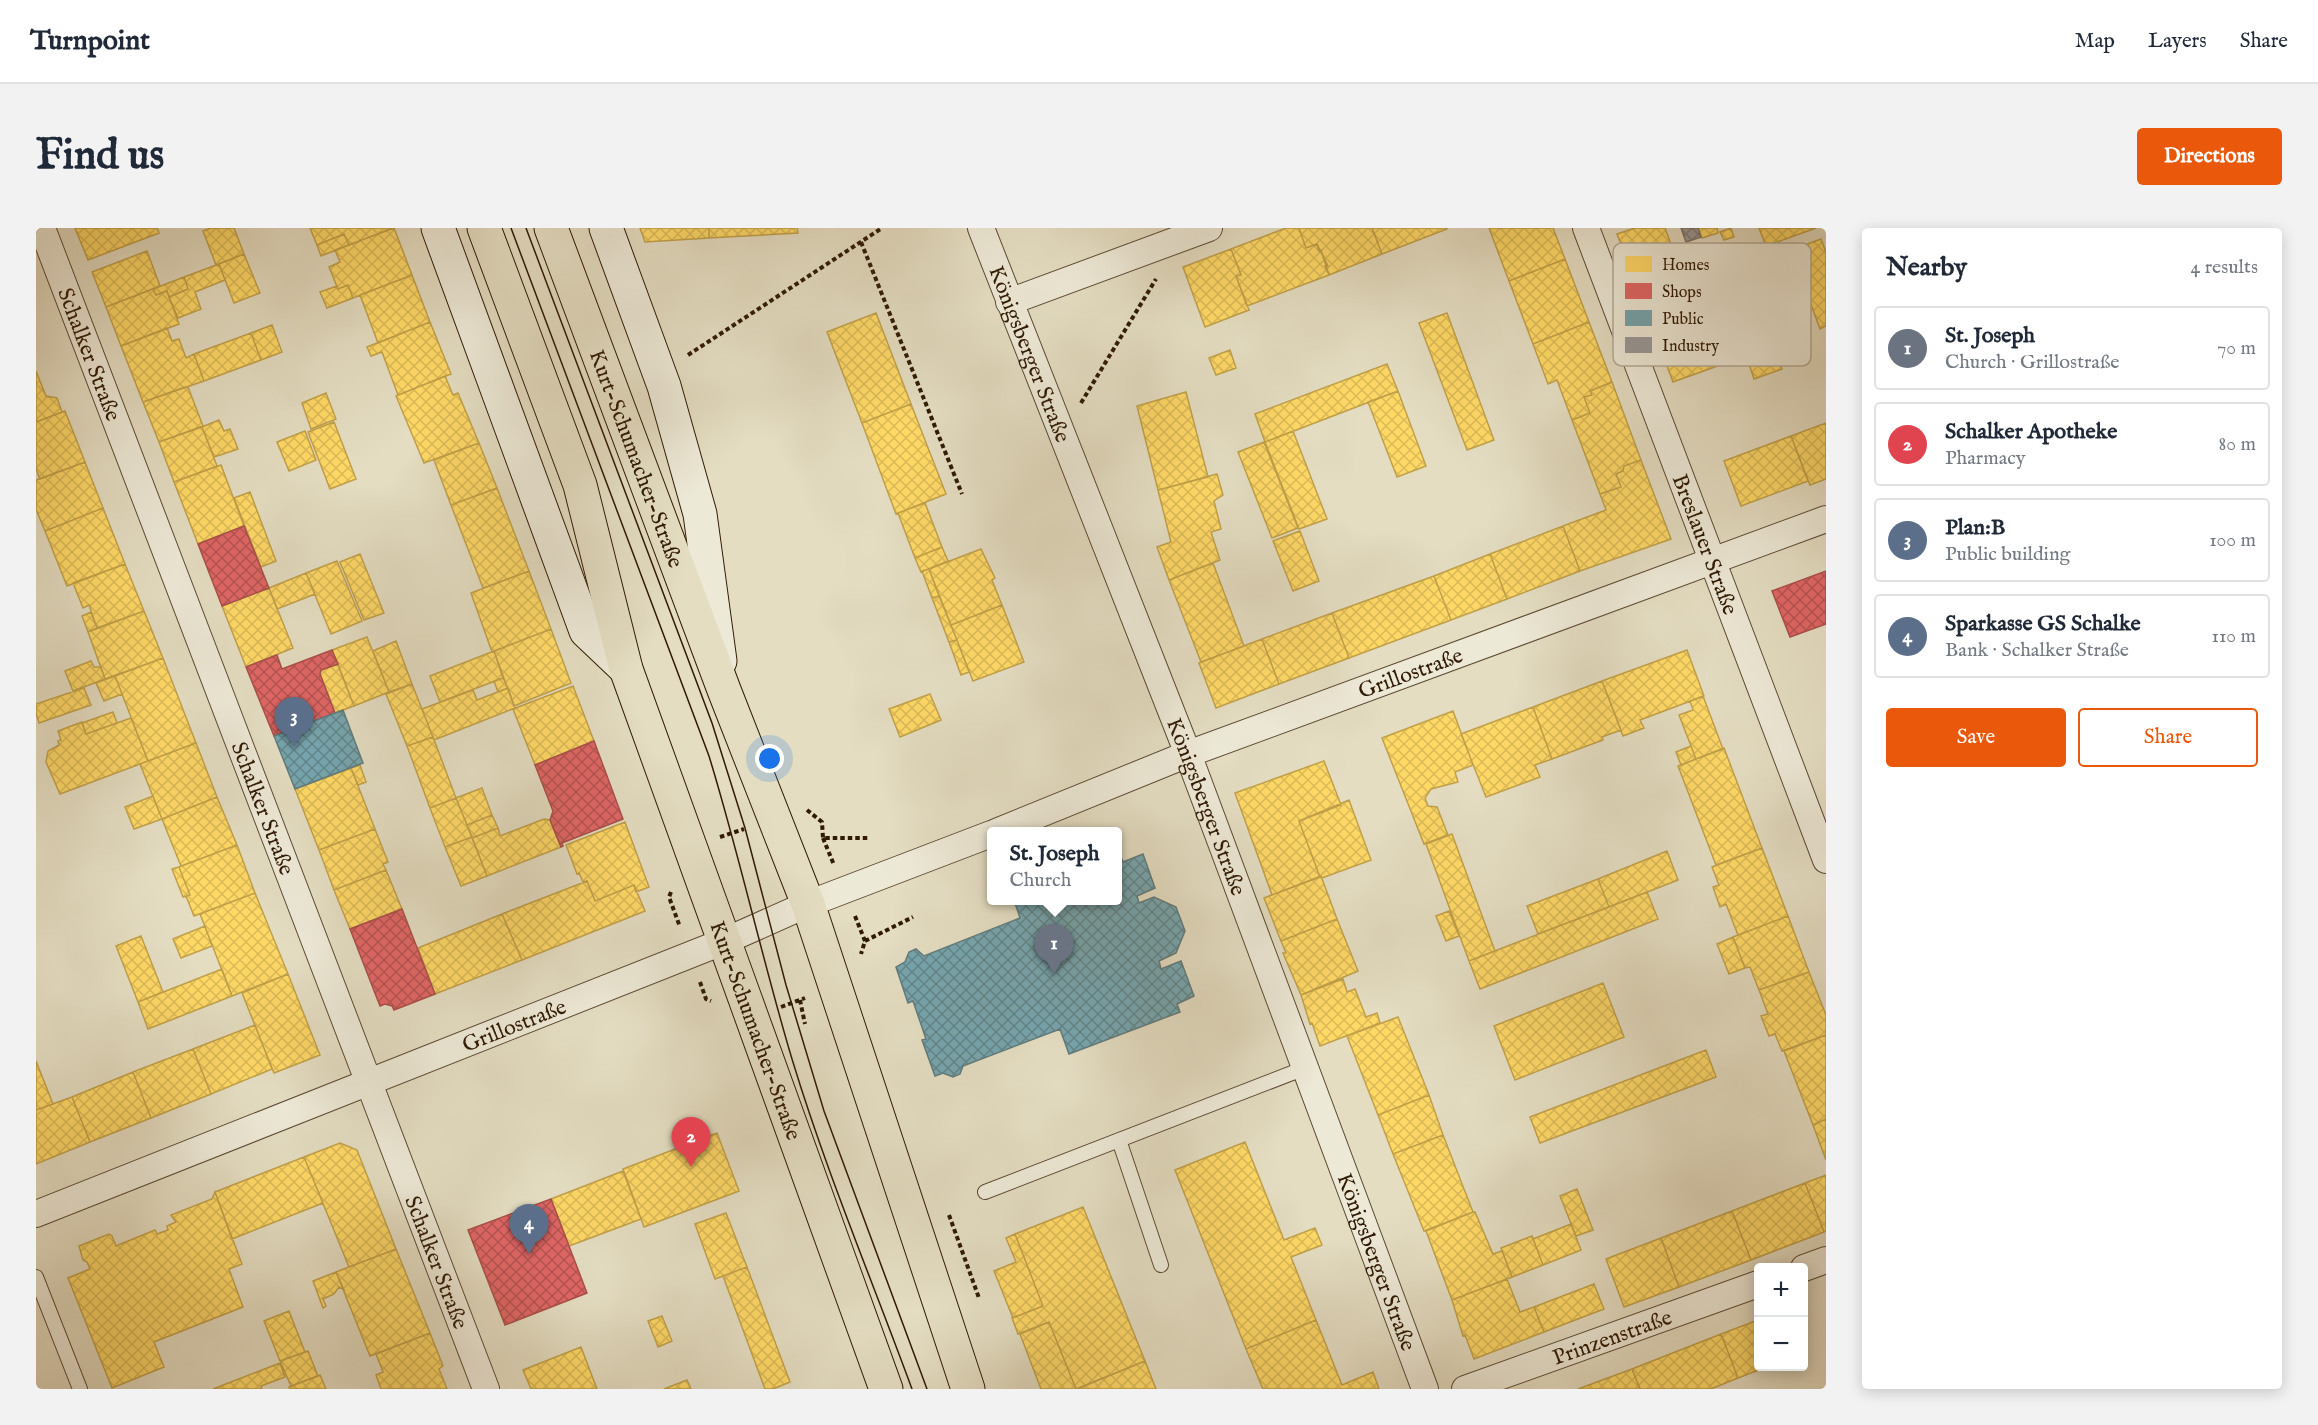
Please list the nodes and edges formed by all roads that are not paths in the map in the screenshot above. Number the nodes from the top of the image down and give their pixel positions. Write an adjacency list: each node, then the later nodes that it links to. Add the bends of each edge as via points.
1 (42, 228): 23 (street, Schalker Straße)
2 (438, 228): 14 (street, Kurt-Schumacher-Straße, via 586,631)
3 (484, 228): 14 (main road, Kurt-Schumacher-Straße, via 580,485)
4 (551, 228): 15 (main road, Kurt-Schumacher-Straße)
5 (606, 228): 15 (street, Kurt-Schumacher-Straße, via 660,374 700,514)
6 (981, 228): 10 (street, Königsberger Straße)
7 (1209, 228): 10 (street)
8 (1586, 228): 9 (street, Breslauer Straße)
9 (1613, 298)
10 (1009, 302): 16 (street, Königsberger Straße)
11 (1639, 366): 13 (street, Breslauer Straße)
12 (1826, 519): 13 (street, Grillostraße)
13 (1714, 562): 16 (street, Grillostraße); 19 (street, Breslauer Straße)
14 (626, 669): 21 (main road, Kurt-Schumacher-Straße)
15 (724, 690): 20 (main road, Kurt-Schumacher-Straße)
16 (1188, 754): 17 (street, Grillostraße); 22 (street, Königsberger Straße)
17 (1006, 827)
18 (987, 836): 20 (street, Grillostraße)
19 (1826, 860)
20 (808, 904): 21 (street, Grillostraße); 35 (main road, Kurt-Schumacher-Straße)
21 (725, 941): 23 (street, Grillostraße); 34 (main road, Kurt-Schumacher-Straße)
22 (1305, 1068): 24 (lane); 36 (street, Königsberger Straße)
23 (370, 1083): 26 (street, Grillostraße); 33 (street, Schalker Straße)
24 (1119, 1140): 25 (lane); 28 (lane)
25 (985, 1192)
26 (36, 1214)
27 (1826, 1260): 29 (street)
28 (1161, 1264)
29 (1808, 1266)
30 (36, 1277): 32 (lane)
31 (1754, 1285): 37 (street, Prinzenstraße)
32 (80, 1389)
33 (486, 1389)
34 (886, 1389)
35 (968, 1389)
36 (1425, 1389)
37 (1465, 1389)

